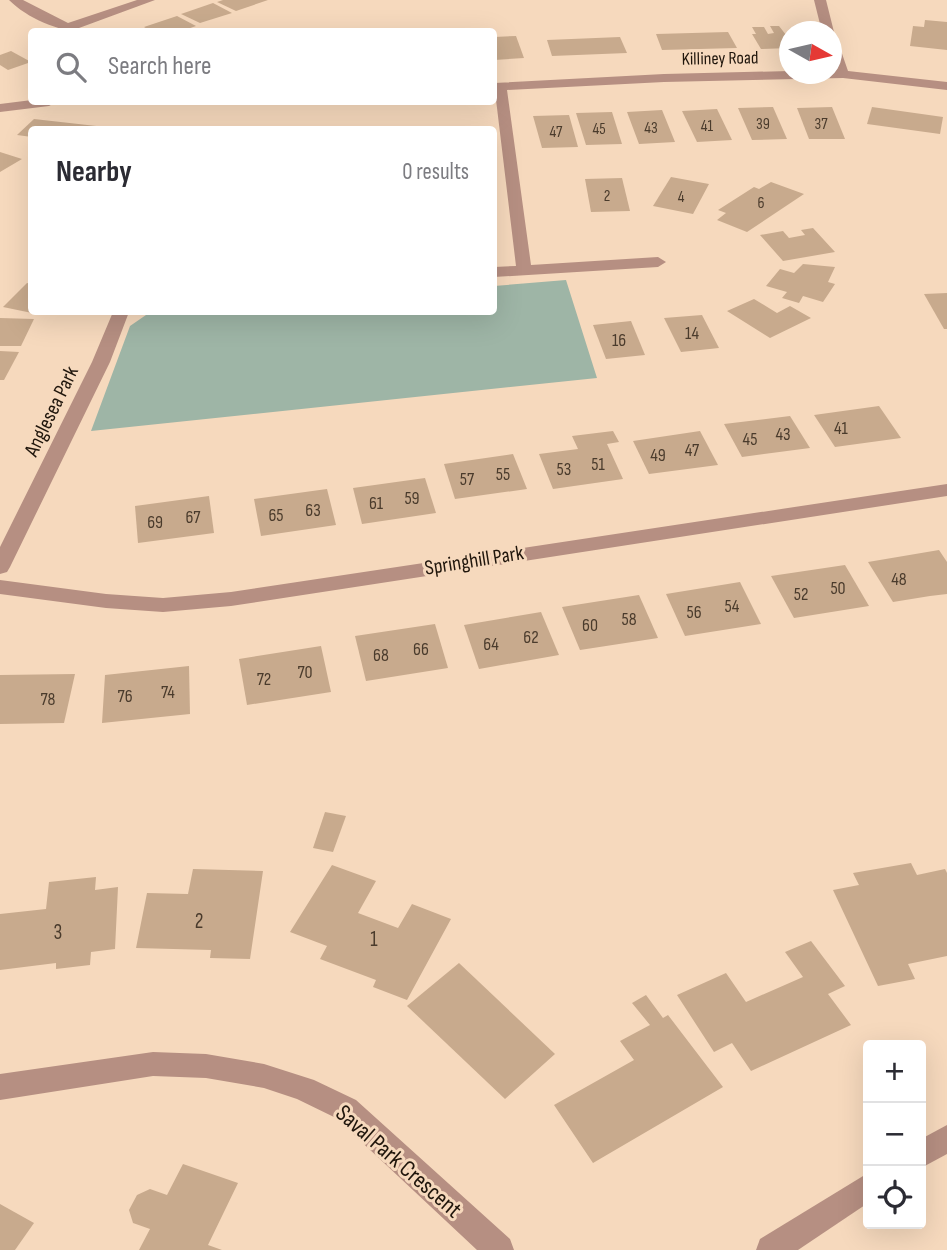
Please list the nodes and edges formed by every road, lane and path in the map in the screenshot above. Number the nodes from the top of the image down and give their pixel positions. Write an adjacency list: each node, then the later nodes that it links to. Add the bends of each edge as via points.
1 (15, 0): 5 (street)
2 (149, 0): 6 (street)
3 (820, 0): 4 (street)
4 (825, 21)
5 (72, 28)
6 (77, 28)
7 (843, 74): 8 (street, Killiney Road); 9 (street, Killiney Road)
8 (947, 86)
9 (497, 87): 13 (street)
10 (28, 105): 11 (street)
11 (0, 108)
12 (658, 262): 13 (street)
13 (524, 270): 14 (street)
14 (497, 272)
15 (120, 315): 17 (street, Anglesea Park)
16 (947, 490): 18 (street, Springhill Park, via 231,599 163,605)
17 (0, 567)
18 (0, 587)
19 (0, 1087): 23 (street, Saval Park Crescent, via 153,1064 206,1066 264,1076 346,1109)
20 (947, 1138): 21 (street)
21 (926, 1151)
22 (863, 1190): 24 (street)
23 (499, 1250)
24 (771, 1250)

